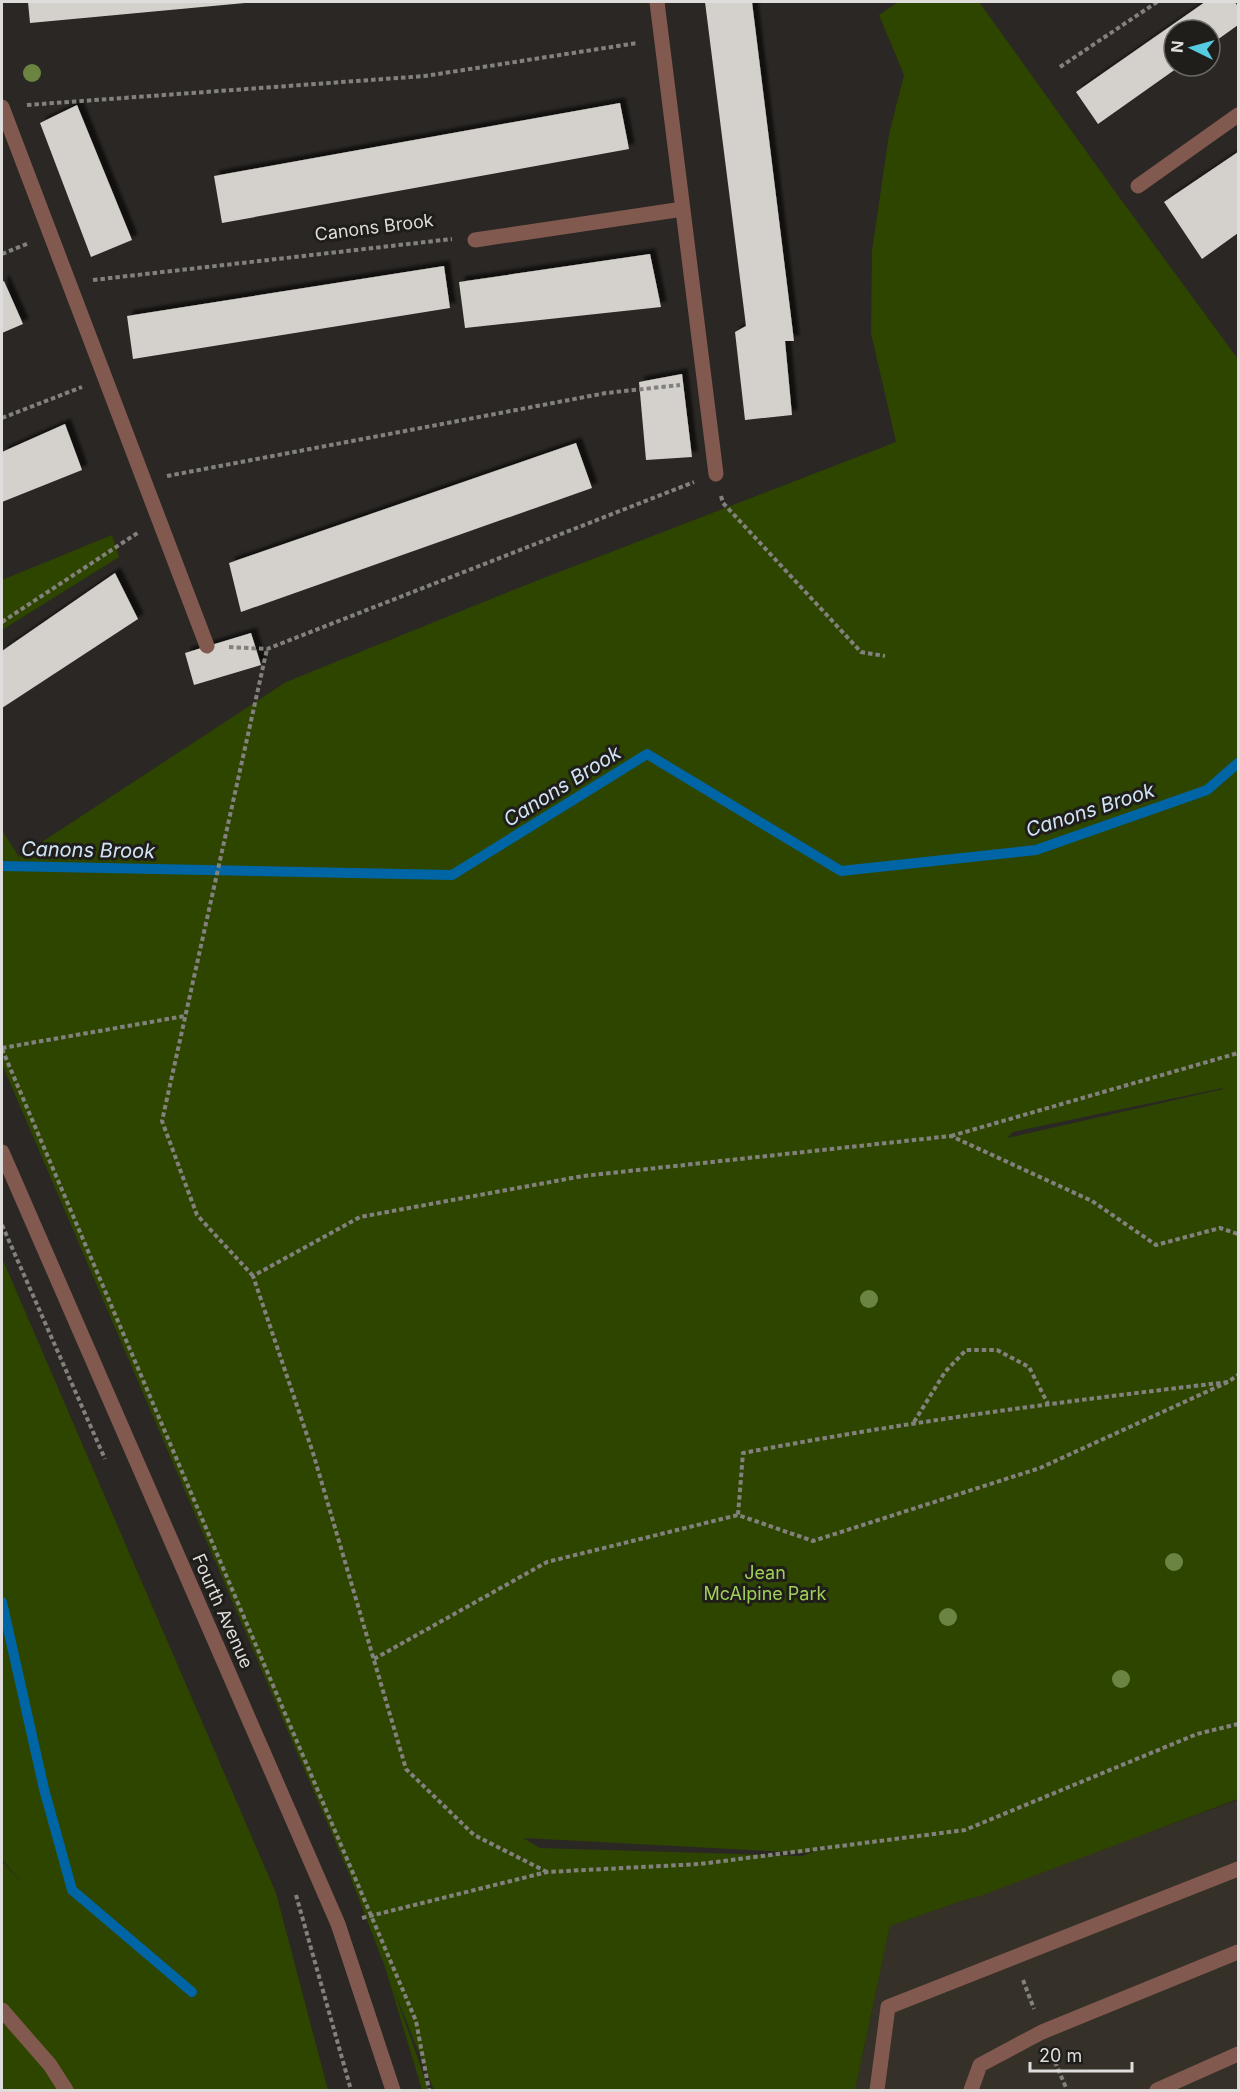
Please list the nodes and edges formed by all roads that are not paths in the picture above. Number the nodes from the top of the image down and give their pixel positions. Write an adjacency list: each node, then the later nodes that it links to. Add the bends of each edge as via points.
1 (657, 2): 5 (street)
2 (2, 107): 8 (street)
3 (1239, 115): 4 (street)
4 (1138, 186)
5 (682, 209): 6 (street); 7 (street)
6 (474, 240)
7 (716, 474)
8 (207, 646)
9 (2, 1152): 15 (street, Fourth Avenue, via 338,1924)
10 (1239, 1869): 16 (street, via 888,2007)
11 (1239, 1952): 17 (street, via 1042,2032 980,2065)
12 (2, 2010): 14 (street, via 50,2065)
13 (1239, 2054): 18 (street)
14 (66, 2091)
15 (393, 2091)
16 (877, 2091)
17 (971, 2091)
18 (1157, 2091)

